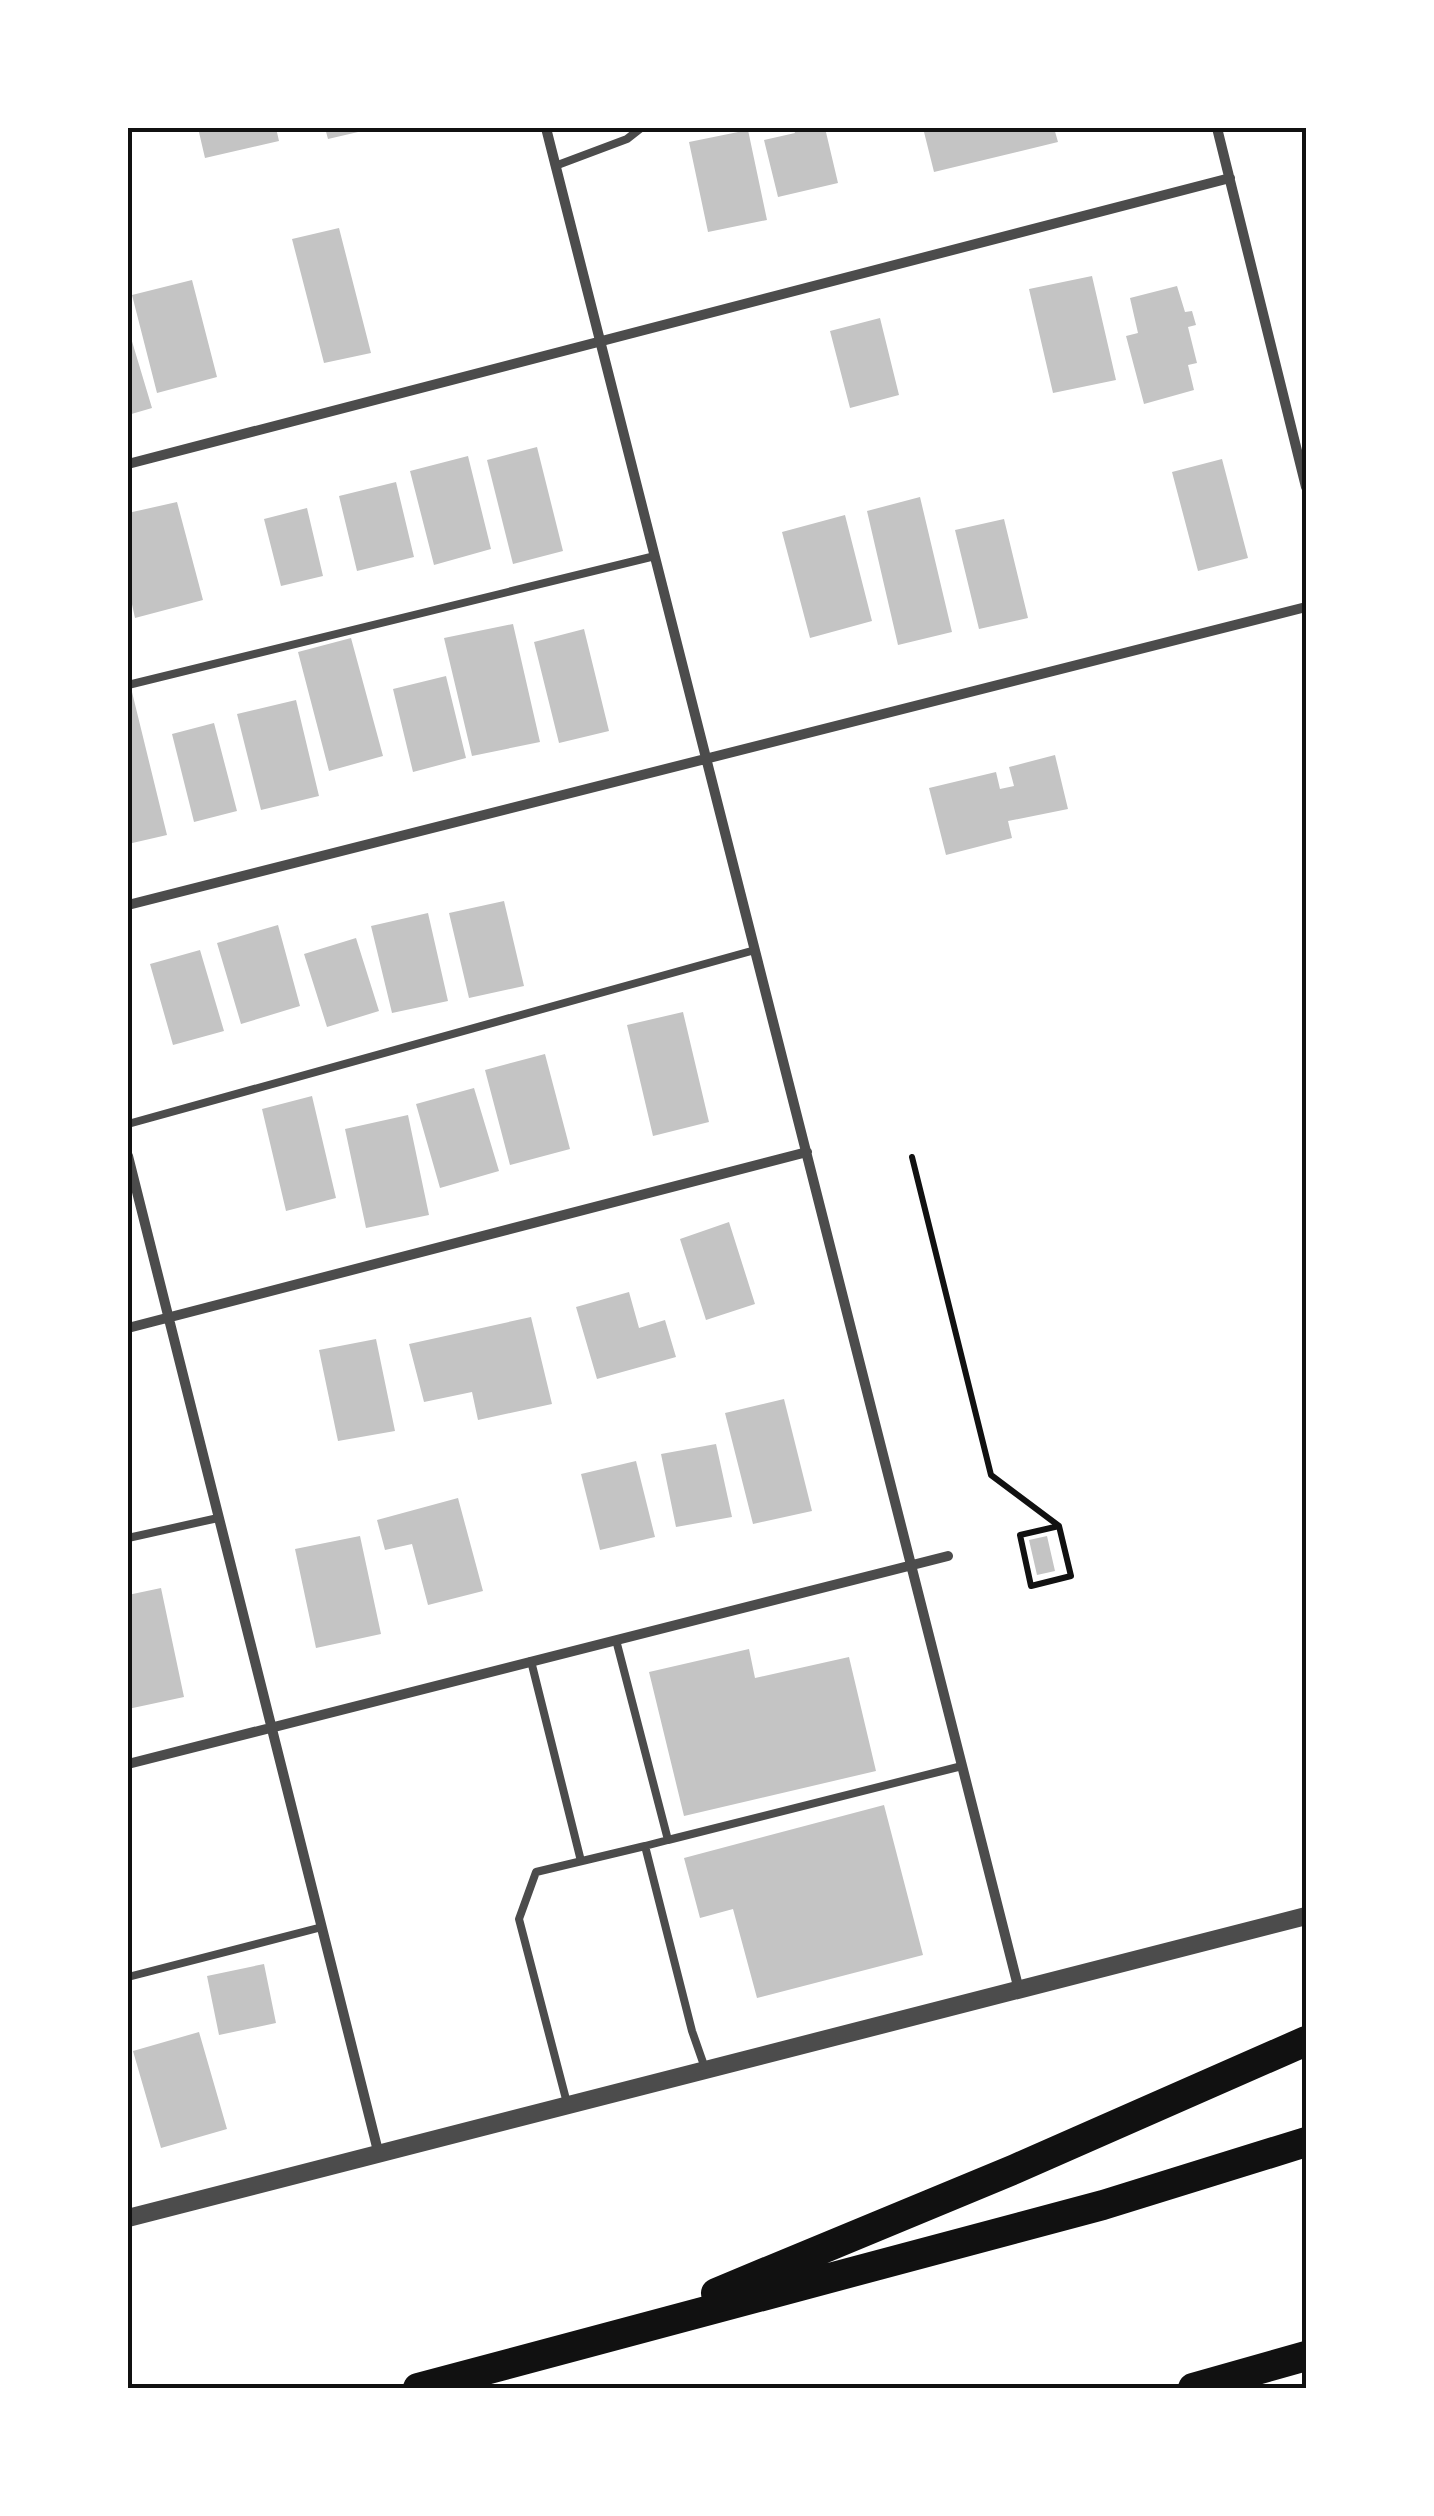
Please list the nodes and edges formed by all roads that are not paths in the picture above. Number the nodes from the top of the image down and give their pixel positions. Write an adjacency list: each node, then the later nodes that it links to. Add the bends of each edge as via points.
1 (546, 128): 4 (street)
2 (641, 128): 4 (lane)
3 (1217, 128): 5 (street)
4 (556, 166): 6 (street)
5 (1230, 178): 6 (street); 8 (street)
6 (600, 339): 7 (street); 9 (street)
7 (128, 464)
8 (1306, 487)
9 (655, 556): 11 (lane); 12 (street)
10 (1306, 607): 12 (street)
11 (128, 685)
12 (706, 758): 13 (street); 14 (street)
13 (128, 905)
14 (755, 950): 15 (lane); 16 (street)
15 (128, 1124)
16 (806, 1152): 18 (street); 23 (street)
17 (128, 1156): 18 (street)
18 (168, 1317): 19 (street); 20 (street)
19 (128, 1328)
20 (218, 1518): 21 (lane); 26 (street)
21 (128, 1538)
22 (948, 1556): 23 (street)
23 (912, 1565): 24 (street); 28 (street)
24 (616, 1640): 25 (street); 29 (lane)
25 (531, 1662): 26 (street); 31 (lane)
26 (271, 1728): 27 (street); 33 (street)
27 (128, 1764)
28 (962, 1766): 29 (lane); 35 (street)
29 (668, 1840): 30 (lane)
30 (646, 1846): 31 (lane); 37 (lane)
31 (581, 1861): 38 (lane, via 536,1872 519,1919)
32 (1306, 1916): 35 (street)
33 (322, 1927): 34 (lane); 40 (street)
34 (128, 1977)
35 (1020, 1991): 37 (street)
36 (1306, 2041): 42 (highway)
37 (706, 2071): 38 (street)
38 (568, 2106): 40 (street)
39 (1306, 2142): 42 (highway, via 1103,2205)
40 (379, 2154): 41 (street)
41 (128, 2218)
42 (602, 2340): 44 (highway)
43 (1306, 2356): 45 (highway)
44 (418, 2388)
45 (1193, 2388)

